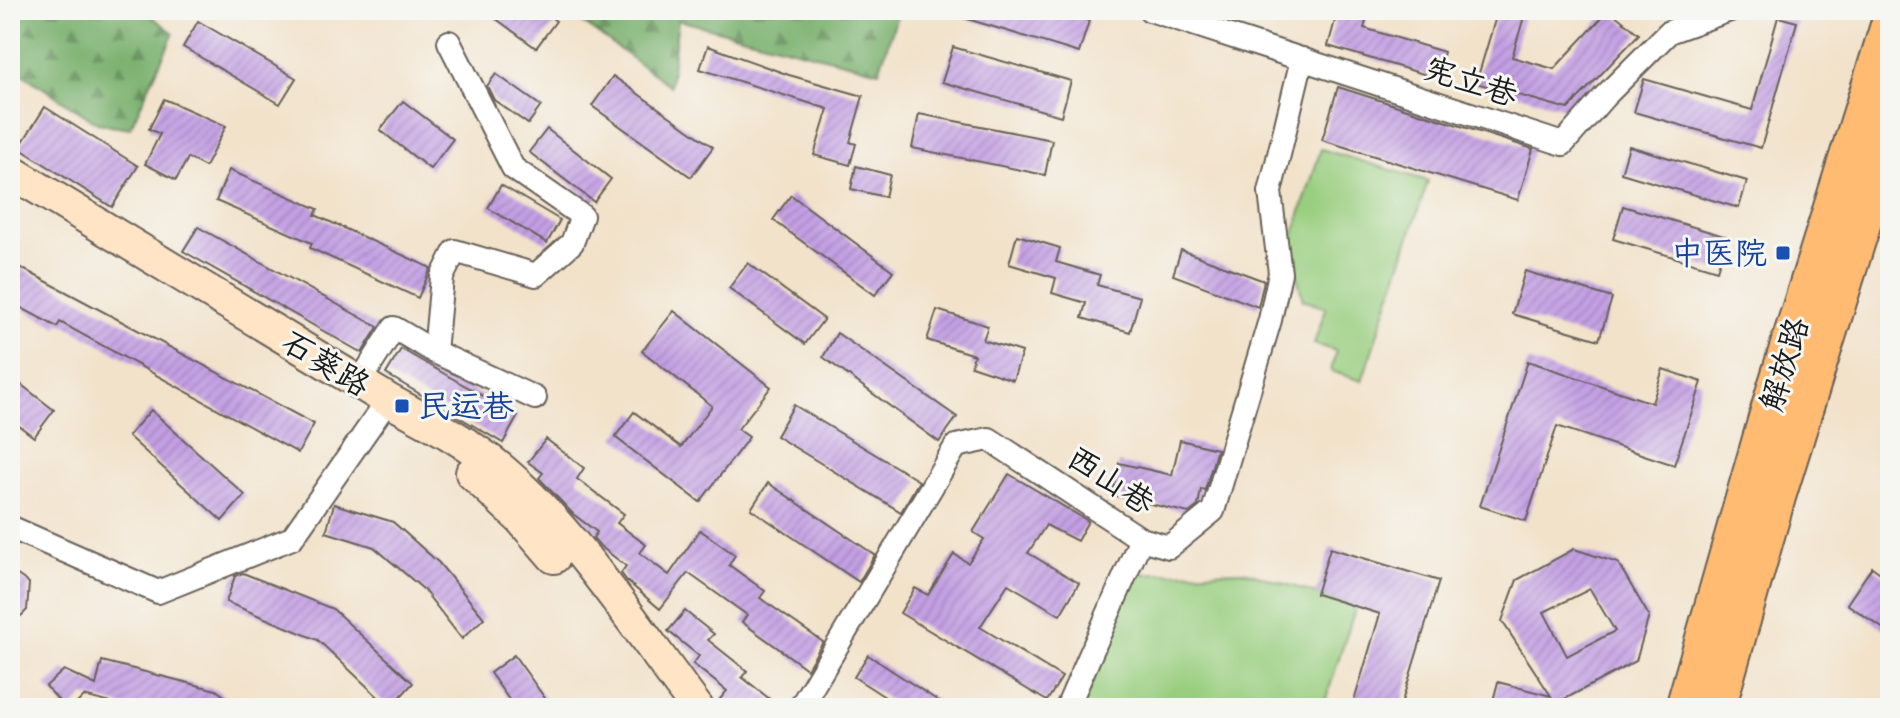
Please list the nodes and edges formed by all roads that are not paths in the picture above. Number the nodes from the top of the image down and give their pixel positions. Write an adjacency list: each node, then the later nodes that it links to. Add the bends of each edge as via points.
1 (1150, 10): 5 (street, 宪立巷)
2 (1730, 10): 5 (street, 宪立巷, via 1669,32 1563,144)
3 (1890, 22): 19 (main road, 解放路, via 1775,390)
4 (449, 42): 9 (street, via 513,168 582,216 572,243 536,275 455,251 442,277)
5 (1302, 59): 14 (street, 西山巷, via 1270,192 1280,273 1213,511 1169,547)
6 (1890, 135): 20 (main road, 解放路)
7 (10, 171): 10 (main road, 石葵路)
8 (10, 196): 12 (main road)
9 (435, 352): 10 (street, via 394,328); 11 (street)
10 (359, 383): 12 (main road, 石葵路)
11 (535, 398)
12 (383, 407): 13 (street, via 292,538 158,592); 15 (main road, via 471,472 521,519); 16 (main road, 石葵路, via 433,423 521,488 559,528)
13 (10, 527)
14 (1141, 539): 17 (street, 西山巷, via 989,439 956,446); 18 (street)
15 (669, 708)
16 (697, 708)
17 (800, 708)
18 (1067, 708)
19 (1684, 708)
20 (1717, 708)

